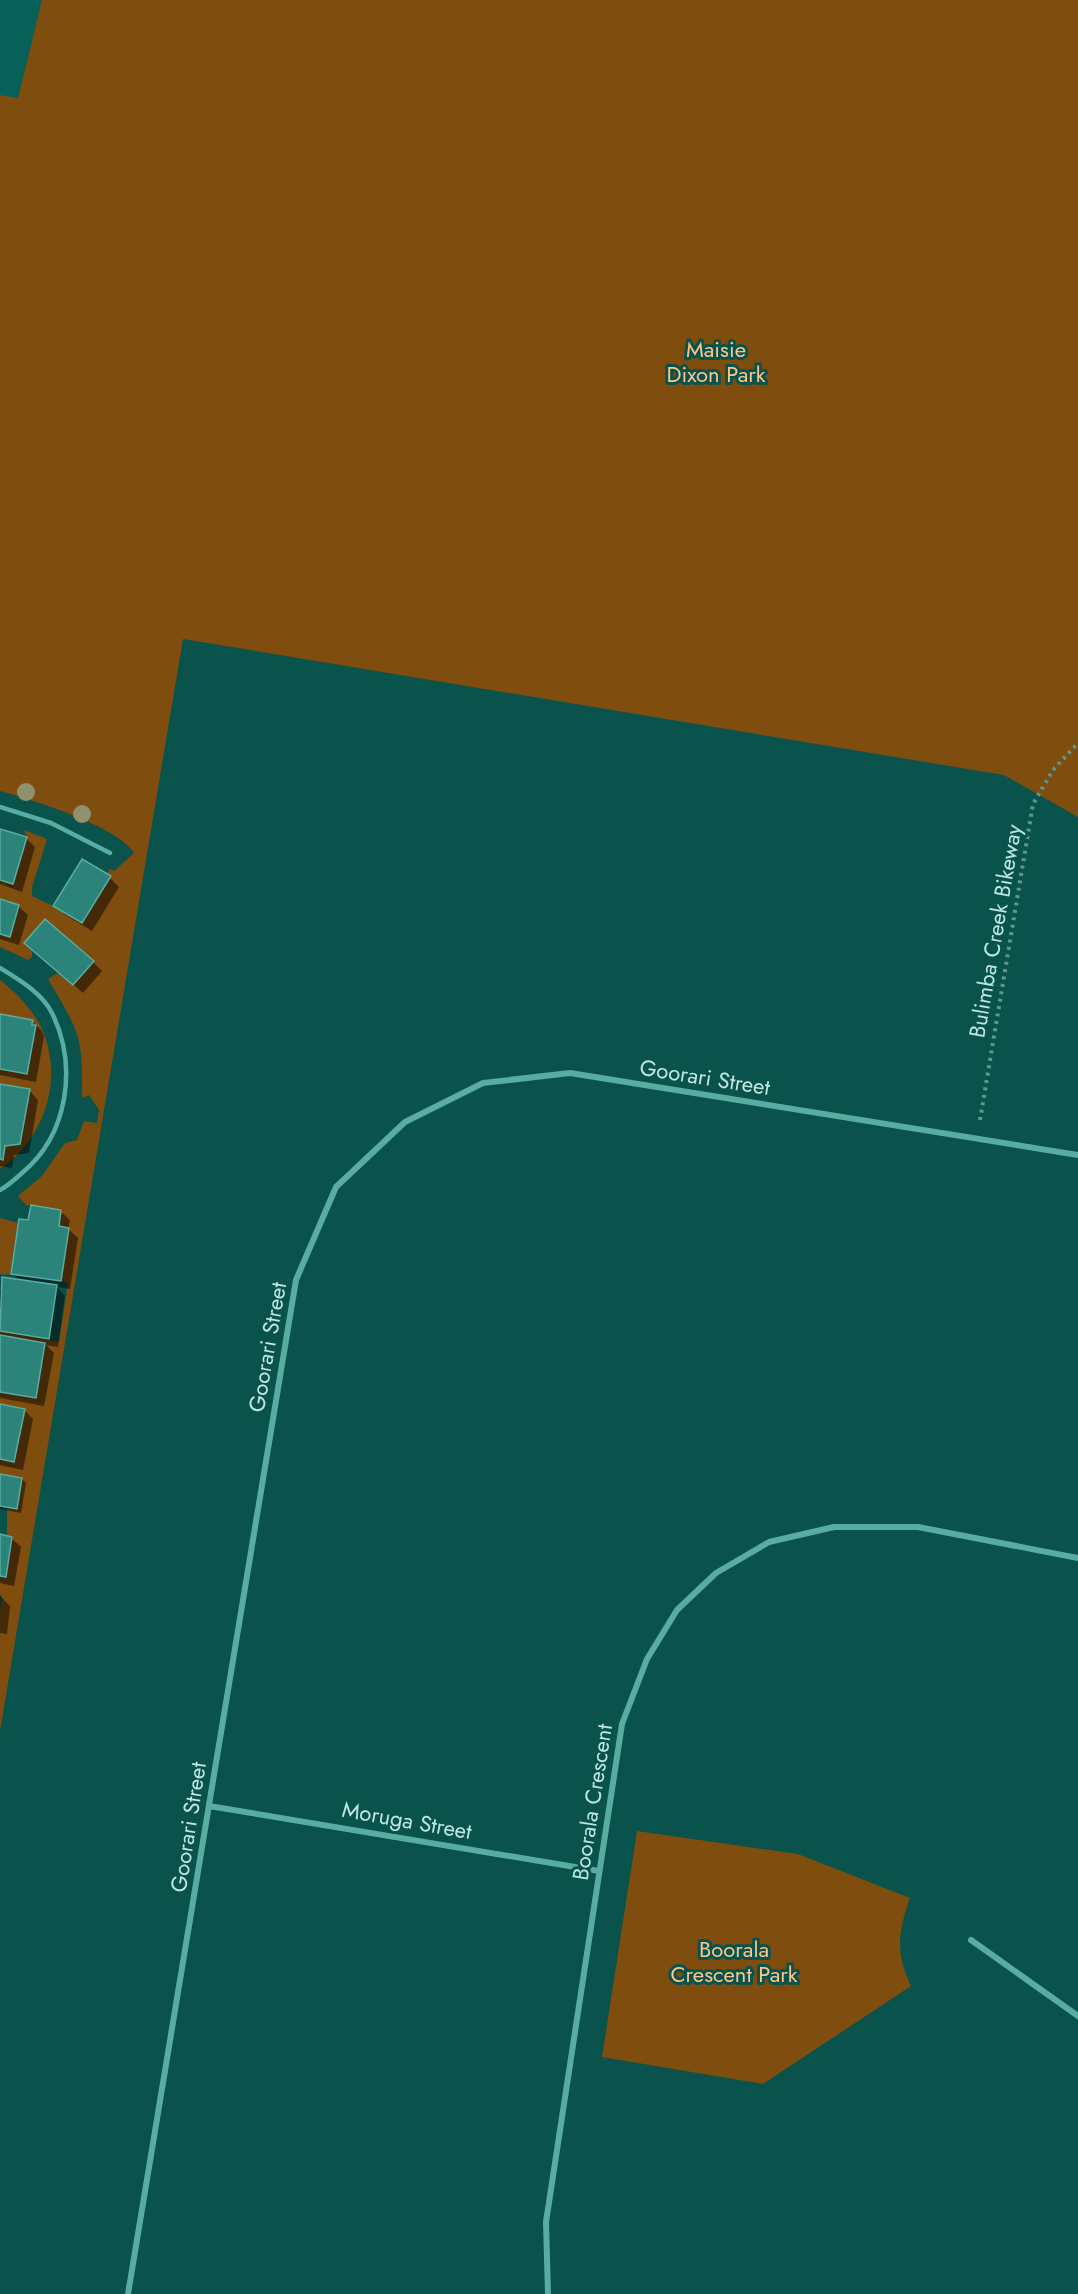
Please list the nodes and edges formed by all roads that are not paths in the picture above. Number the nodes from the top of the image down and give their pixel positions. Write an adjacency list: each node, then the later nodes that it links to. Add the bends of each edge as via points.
1 (0, 807): 2 (lane, via 51,823)
2 (110, 853)
3 (0, 968): 5 (lane, via 27,985 51,1011 64,1047 66,1094 55,1132 35,1162)
4 (1078, 1155): 7 (street, Goorari Street, via 570,1073 483,1083 405,1122 336,1187 296,1280)
5 (0, 1190)
6 (1078, 1558): 8 (street, Boorala Crescent, via 918,1527 834,1527 769,1542 716,1573 677,1610 647,1659 622,1724)
7 (209, 1806): 8 (street, Moruga Street); 11 (street, Goorari Street)
8 (599, 1871): 12 (street, Boorala Crescent, via 546,2222)
9 (971, 1940): 10 (street)
10 (1078, 2016)
11 (128, 2294)
12 (548, 2294)

